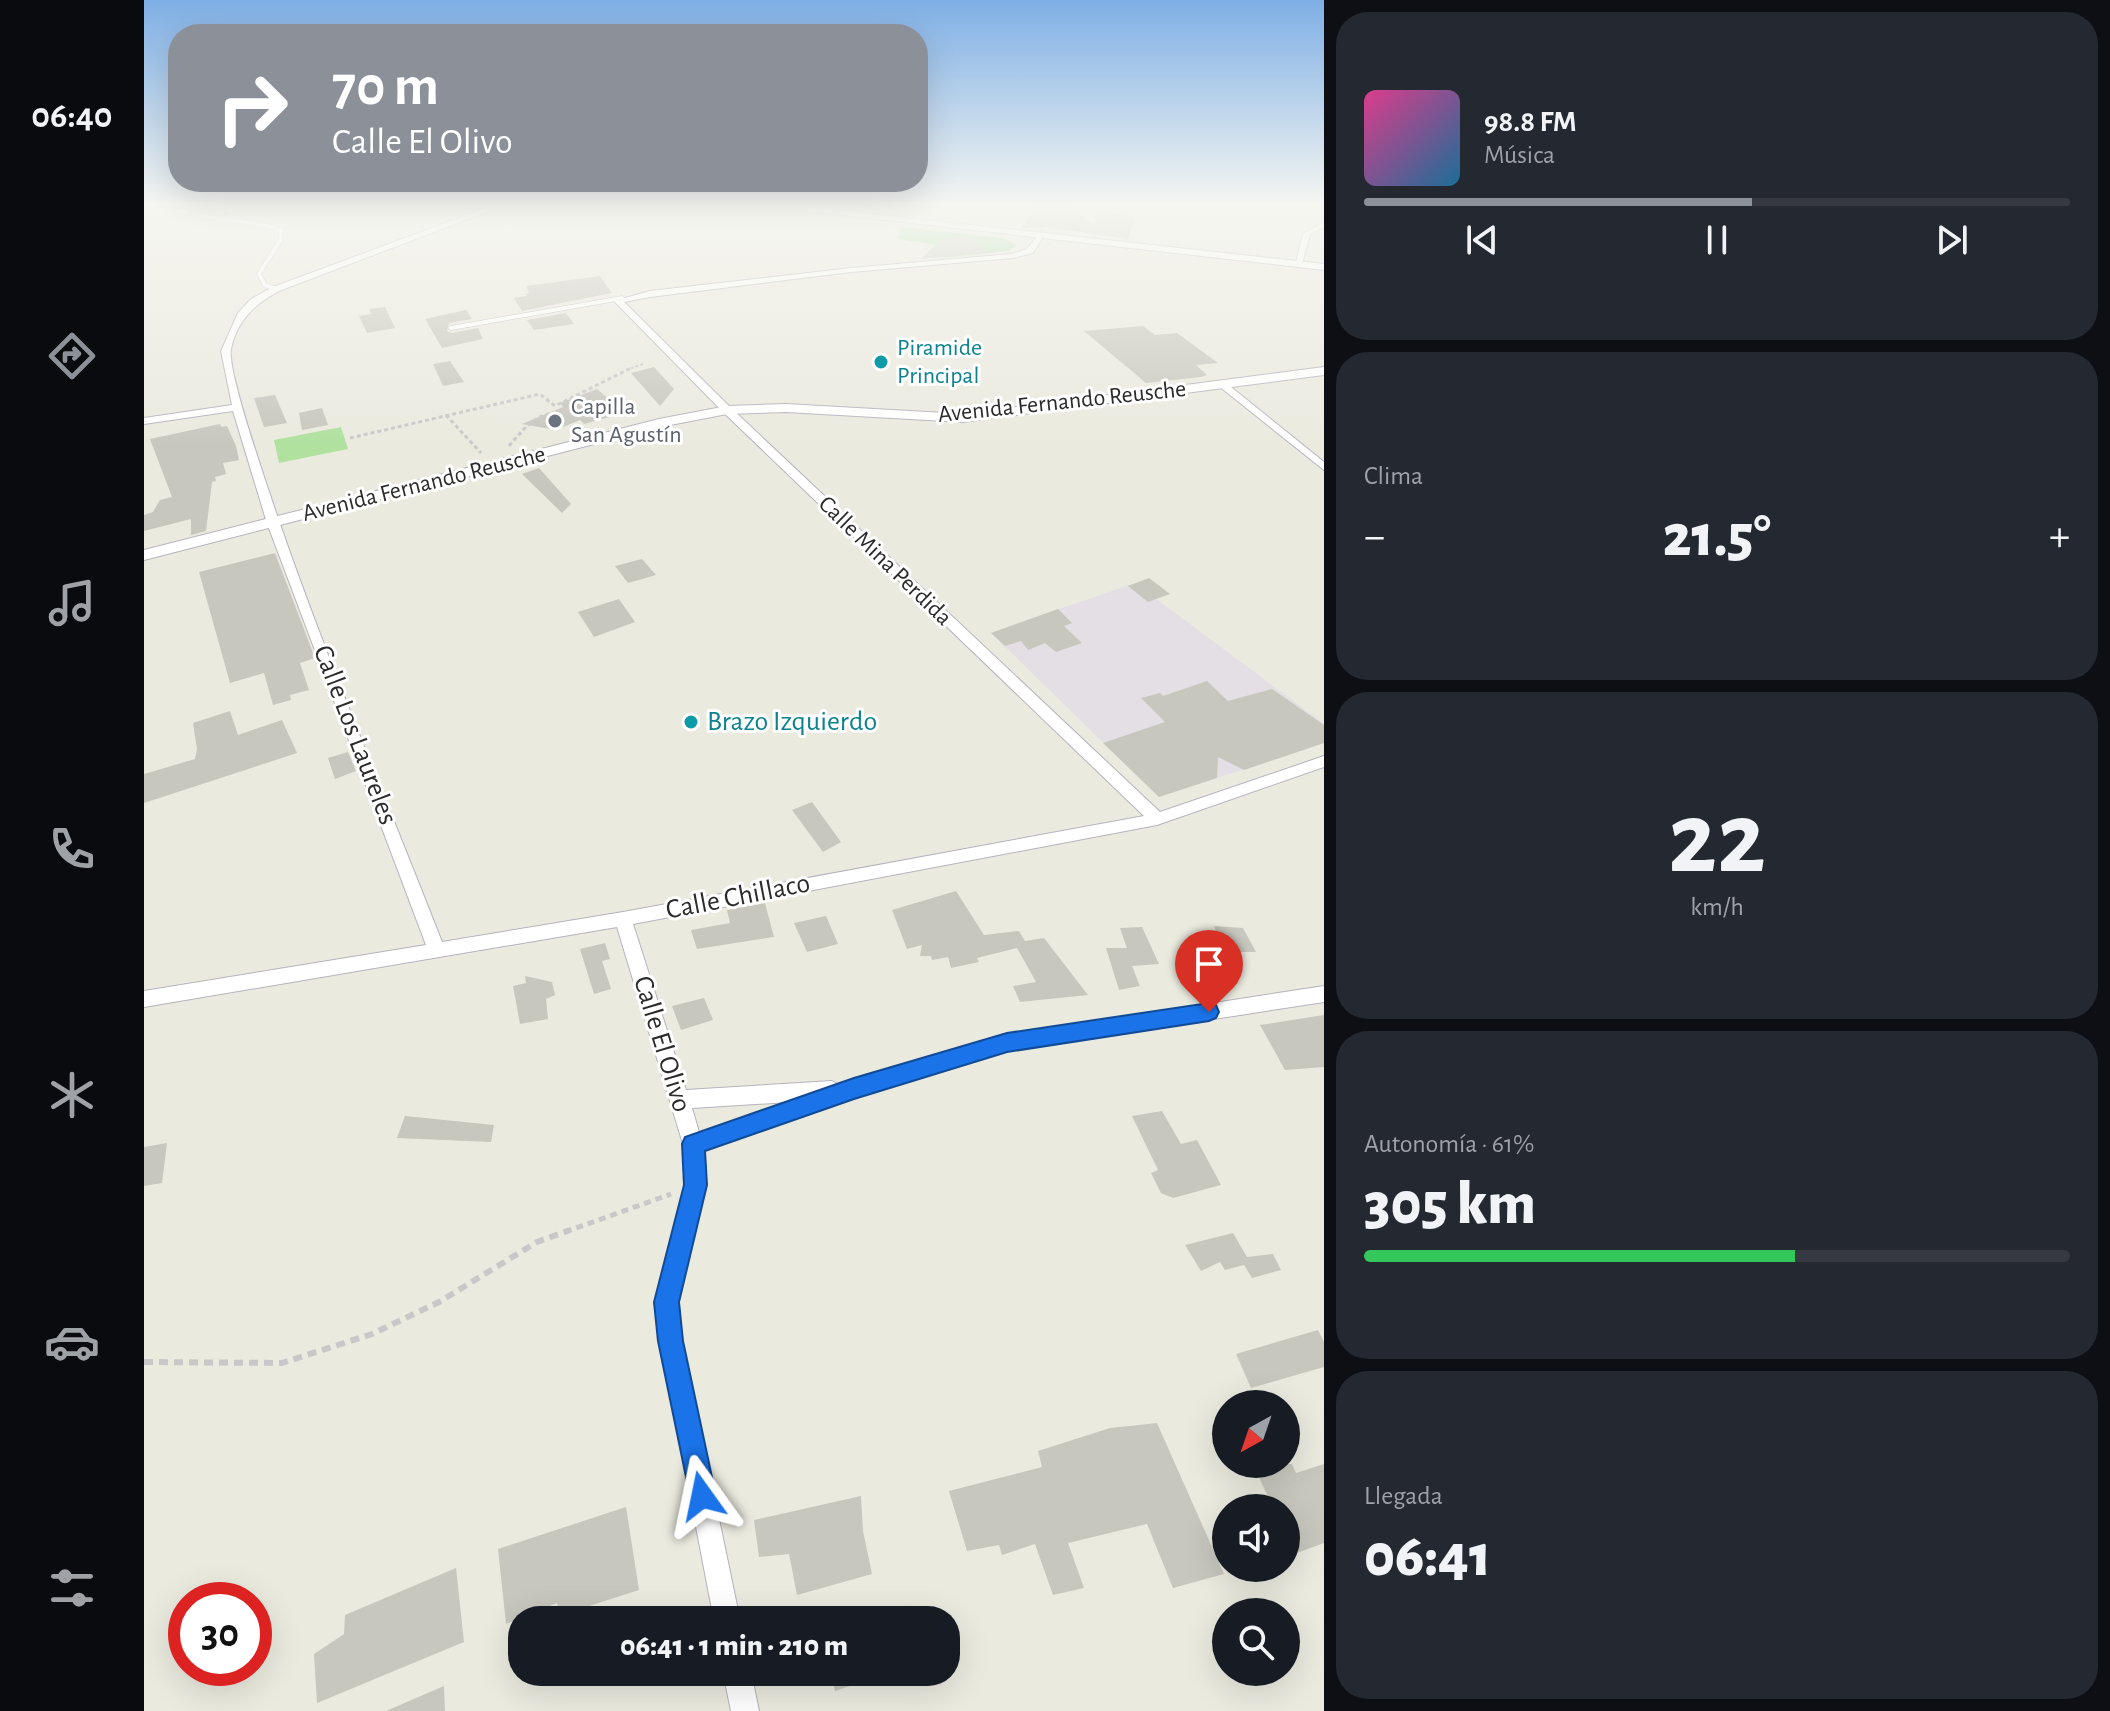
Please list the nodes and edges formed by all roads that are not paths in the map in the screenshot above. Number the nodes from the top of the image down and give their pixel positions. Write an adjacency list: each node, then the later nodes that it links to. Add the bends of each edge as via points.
1 (265, 285): 4 (lane)
2 (287, 285): 4 (street, Calle Los Laureles)
3 (733, 285): 5 (street)
4 (276, 289): 9 (street, Calle Los Laureles, via 241,315 226,351)
5 (620, 299): 6 (lane); 10 (street, Calle Mina Perdida)
6 (451, 328)
7 (1324, 371): 8 (street, Avenida Fernando Reusche)
8 (1223, 385): 10 (street, Avenida Fernando Reusche, via 963,418); 12 (street)
9 (237, 407): 11 (street); 13 (street, Calle Los Laureles)
10 (727, 410): 13 (street, Avenida Fernando Reusche); 16 (street, Calle Mina Perdida)
11 (144, 421)
12 (1324, 467)
13 (273, 523): 14 (street, Avenida Fernando Reusche); 18 (street, Calle Los Laureles)
14 (144, 555)
15 (1324, 761): 16 (street, Calle Chillaco)
16 (1157, 819): 17 (street, Calle Chillaco)
17 (623, 919): 18 (street, Calle Chillaco); 22 (street, Calle El Olivo)
18 (436, 948): 20 (street, Calle Chillaco)
19 (1324, 994): 21 (street, Calle El Olivo, via 1007,1043)
20 (144, 999)
21 (854, 1089): 22 (street); 23 (street, Calle El Olivo)
22 (678, 1100): 23 (street, Calle El Olivo)
23 (693, 1144): 24 (street, via 695,1185 667,1302)
24 (724, 1606)
25 (740, 1686): 26 (street)
26 (745, 1711)

